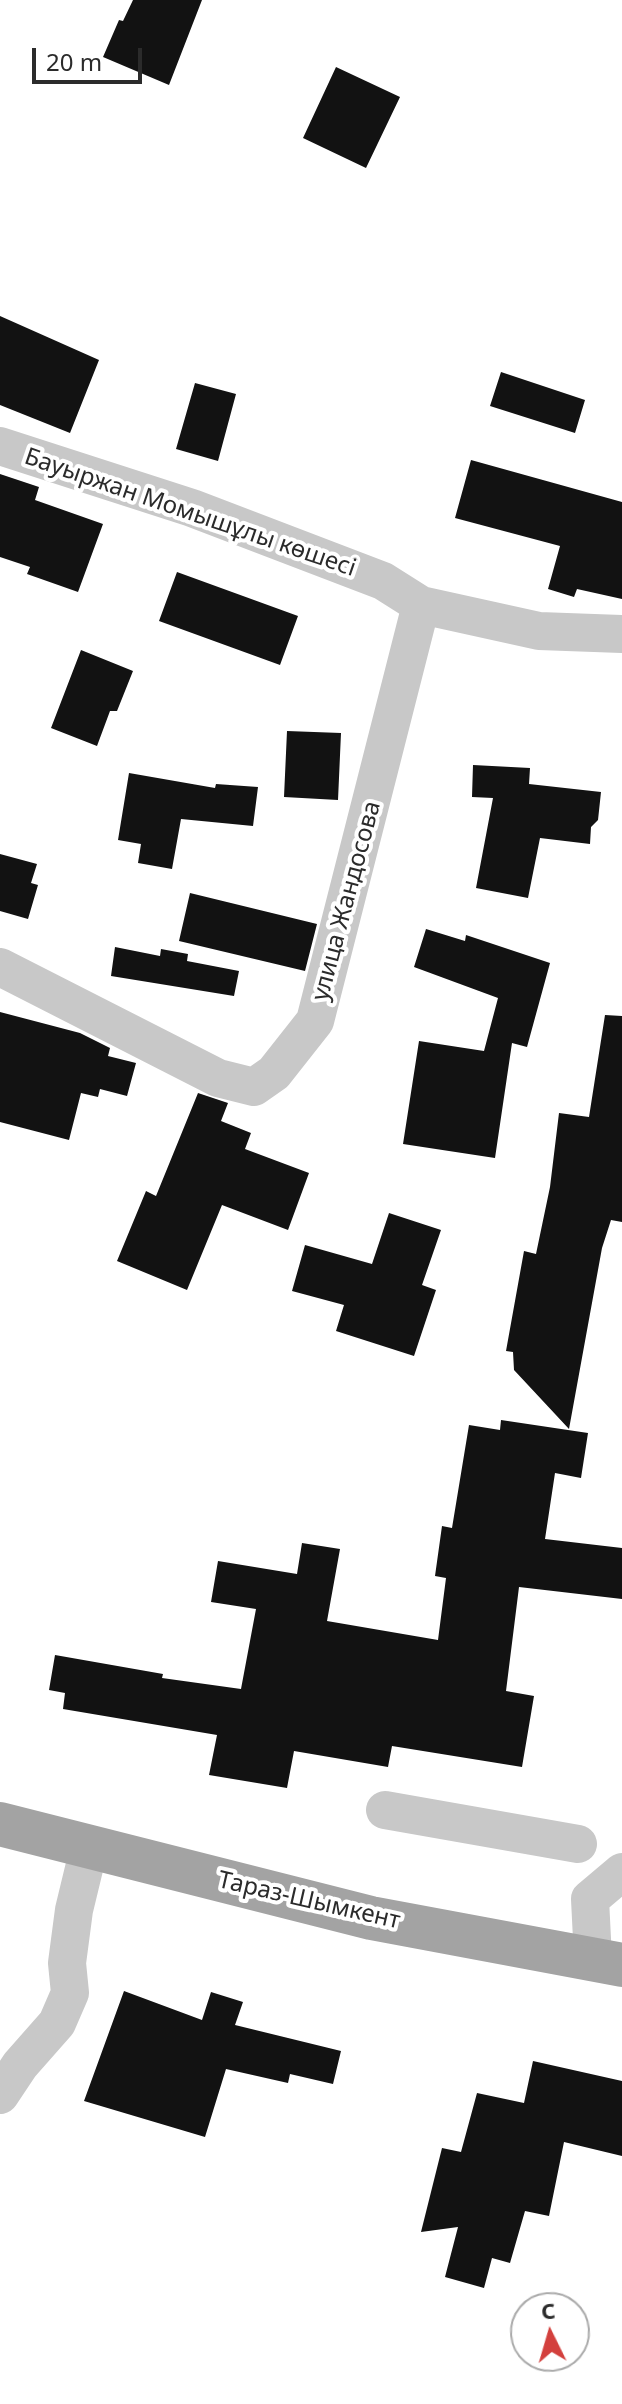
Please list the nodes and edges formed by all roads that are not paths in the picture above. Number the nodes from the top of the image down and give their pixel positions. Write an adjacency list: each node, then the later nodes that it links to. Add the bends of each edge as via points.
1 (0, 446): 2 (street, Бауыржан Момышұлы көшесі, via 192,508 383,581)
2 (421, 605): 3 (street, Бауыржан Момышұлы көшесі, via 539,631); 4 (street, улица Жандосова, via 315,1021 274,1073 254,1087 218,1078)
3 (622, 634)
4 (0, 967)
5 (385, 1810): 7 (street)
6 (0, 1824): 8 (main road, Тараз-Шымкент)
7 (578, 1844)
8 (89, 1848): 10 (main road, Тараз-Шымкент, via 371,1918); 11 (street, via 67,1963 70,1993 57,2023)
9 (622, 1872): 10 (street, via 590,1899)
10 (607, 1962)
11 (0, 2095)

